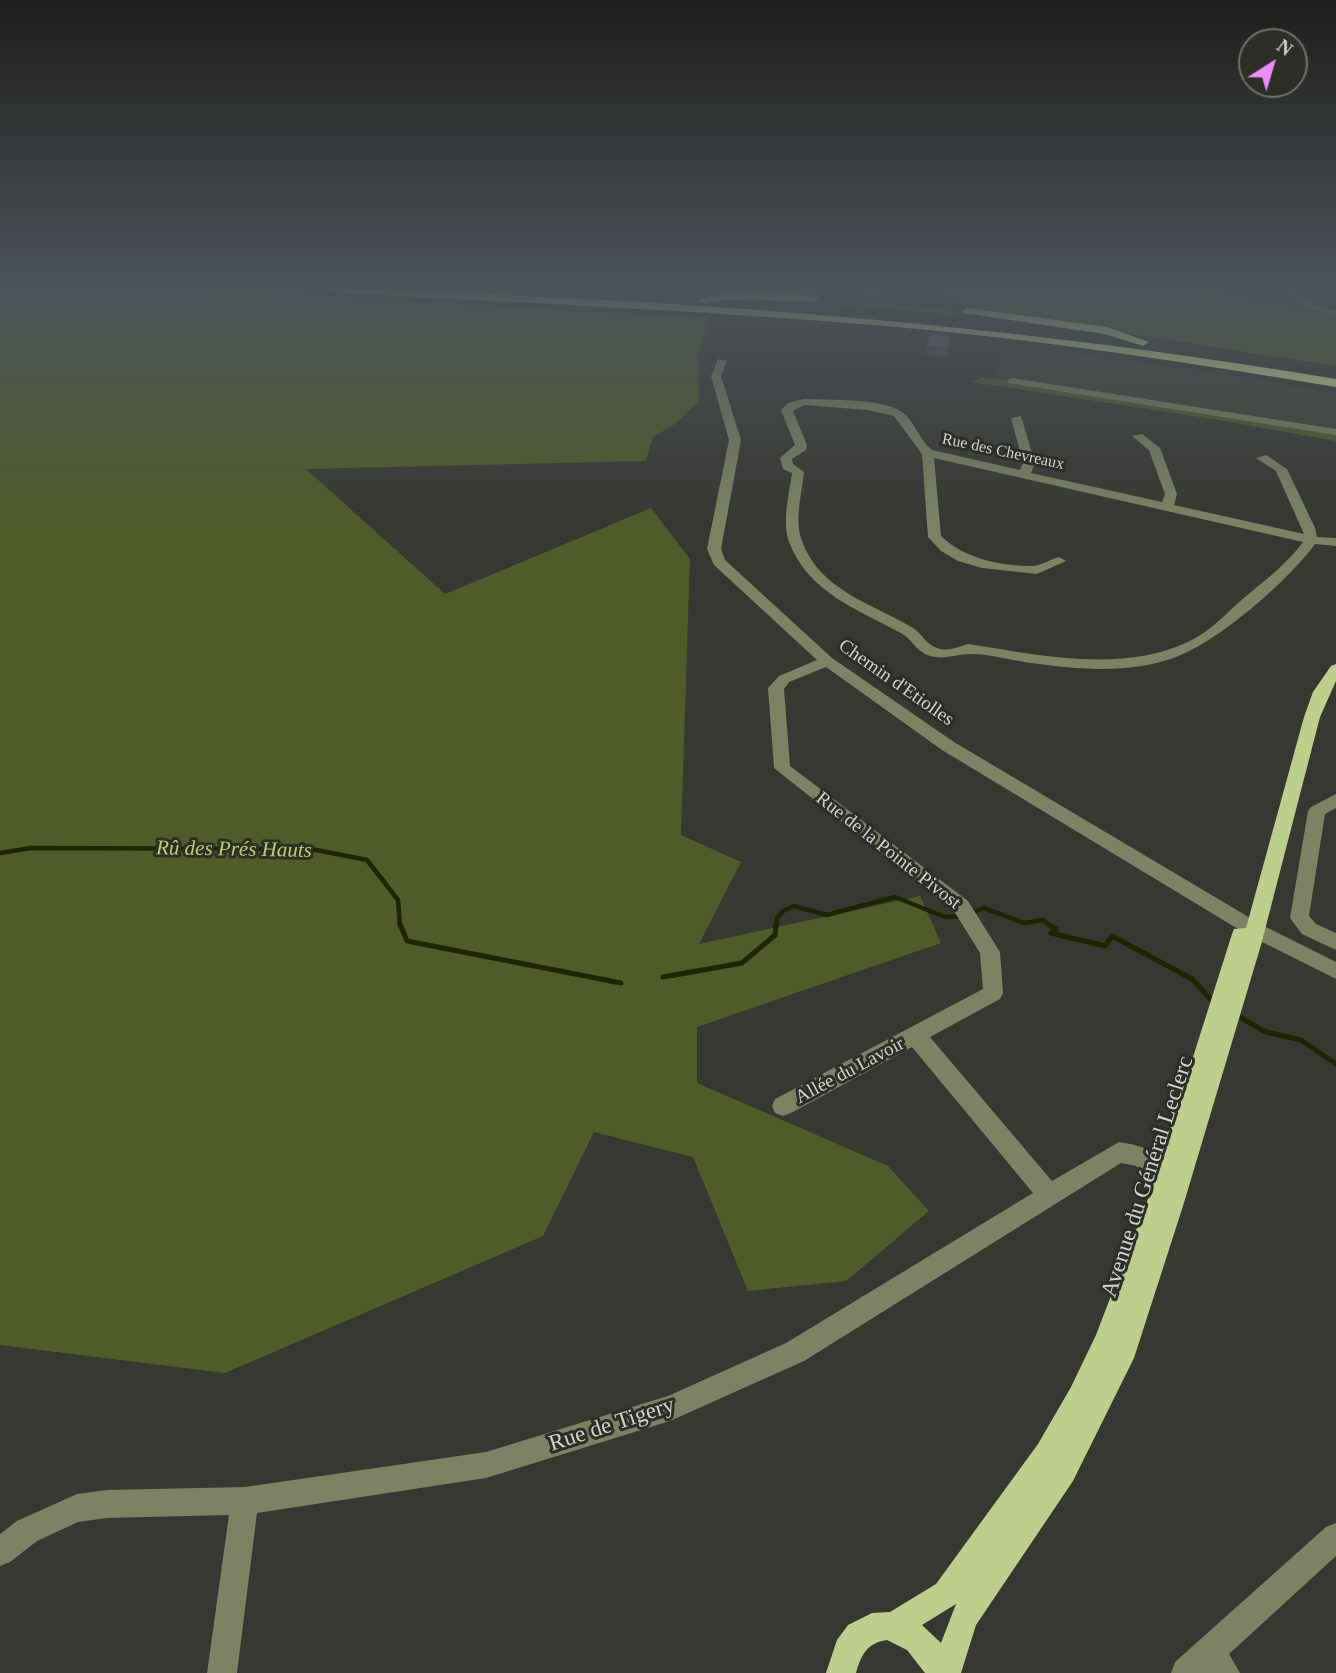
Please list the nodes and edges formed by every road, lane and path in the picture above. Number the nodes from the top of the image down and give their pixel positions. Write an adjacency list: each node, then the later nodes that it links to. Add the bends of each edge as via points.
1 (720, 367): 20 (street, Chemin d'Etiolles, via 716,376 735,440 715,549 719,562)
2 (1190, 367): 8 (highway)
3 (1236, 367): 7 (highway)
4 (1304, 367): 5 (highway)
5 (1336, 372)
6 (1012, 381): 10 (street)
7 (1336, 383)
8 (1336, 391)
9 (1017, 418): 14 (street, via 1029,463)
10 (1336, 432)
11 (1138, 436): 15 (street, via 1154,448 1171,494)
12 (929, 453): 14 (street, Rue des Chevreaux); 16 (street, Rue des Chevreaux, via 917,445 892,411 804,402 788,410 801,445 786,458 787,466 798,472 795,540 810,568 838,596 912,633 918,643 935,653 968,649 1119,664 1163,657 1197,643 1284,570); 18 (street, via 935,537 946,548 982,564 1037,570)
13 (1262, 458): 16 (street, via 1281,469)
14 (1025, 474): 15 (street, Rue des Chevreaux)
15 (1167, 507): 16 (street, Rue des Chevreaux)
16 (1311, 540): 17 (street, Rue des Chevreaux)
17 (1336, 542)
18 (1059, 561)
19 (1336, 660): 23 (main road, Avenue du Général Leclerc, via 1312,689)
20 (827, 661): 23 (street, Chemin d'Etiolles, via 948,746); 27 (street, Rue de la Pointe Pivost, via 784,679 776,688 782,768 961,906 990,952 993,993)
21 (1336, 669): 23 (main road, Avenue du Général Leclerc, via 1312,717)
22 (1336, 800): 24 (street, via 1317,811 1299,918 1309,929)
23 (1249, 927): 25 (street, Chemin d'Etiolles); 26 (main road, Avenue du Général Leclerc)
24 (1336, 942)
25 (1336, 971)
26 (1225, 1008): 29 (main road, Avenue du Général Leclerc); 38 (main road, Avenue du Général Leclerc, via 1172,1206 1121,1358 1063,1471 964,1618)
27 (916, 1036): 28 (street, Allée du Lavoir); 30 (street)
28 (783, 1106)
29 (1167, 1175): 30 (street, Rue de Tigery, via 1141,1156 1119,1152); 34 (main road, Avenue du Général Leclerc, via 1106,1341 1046,1453 946,1594)
30 (1049, 1195): 31 (street, Rue de Tigery, via 795,1352 670,1408 486,1465)
31 (245, 1501): 33 (street, Rue de Tigery, via 77,1508 27,1531); 37 (street)
32 (1336, 1537): 35 (street)
33 (0, 1552)
34 (896, 1625): 36 (main road, Avenue du Général Leclerc, via 863,1631); 38 (main road, Avenue du Général Leclerc, via 925,1644)
35 (1217, 1662): 39 (street)
36 (837, 1669)
37 (222, 1673)
38 (943, 1673)
39 (1185, 1673)

